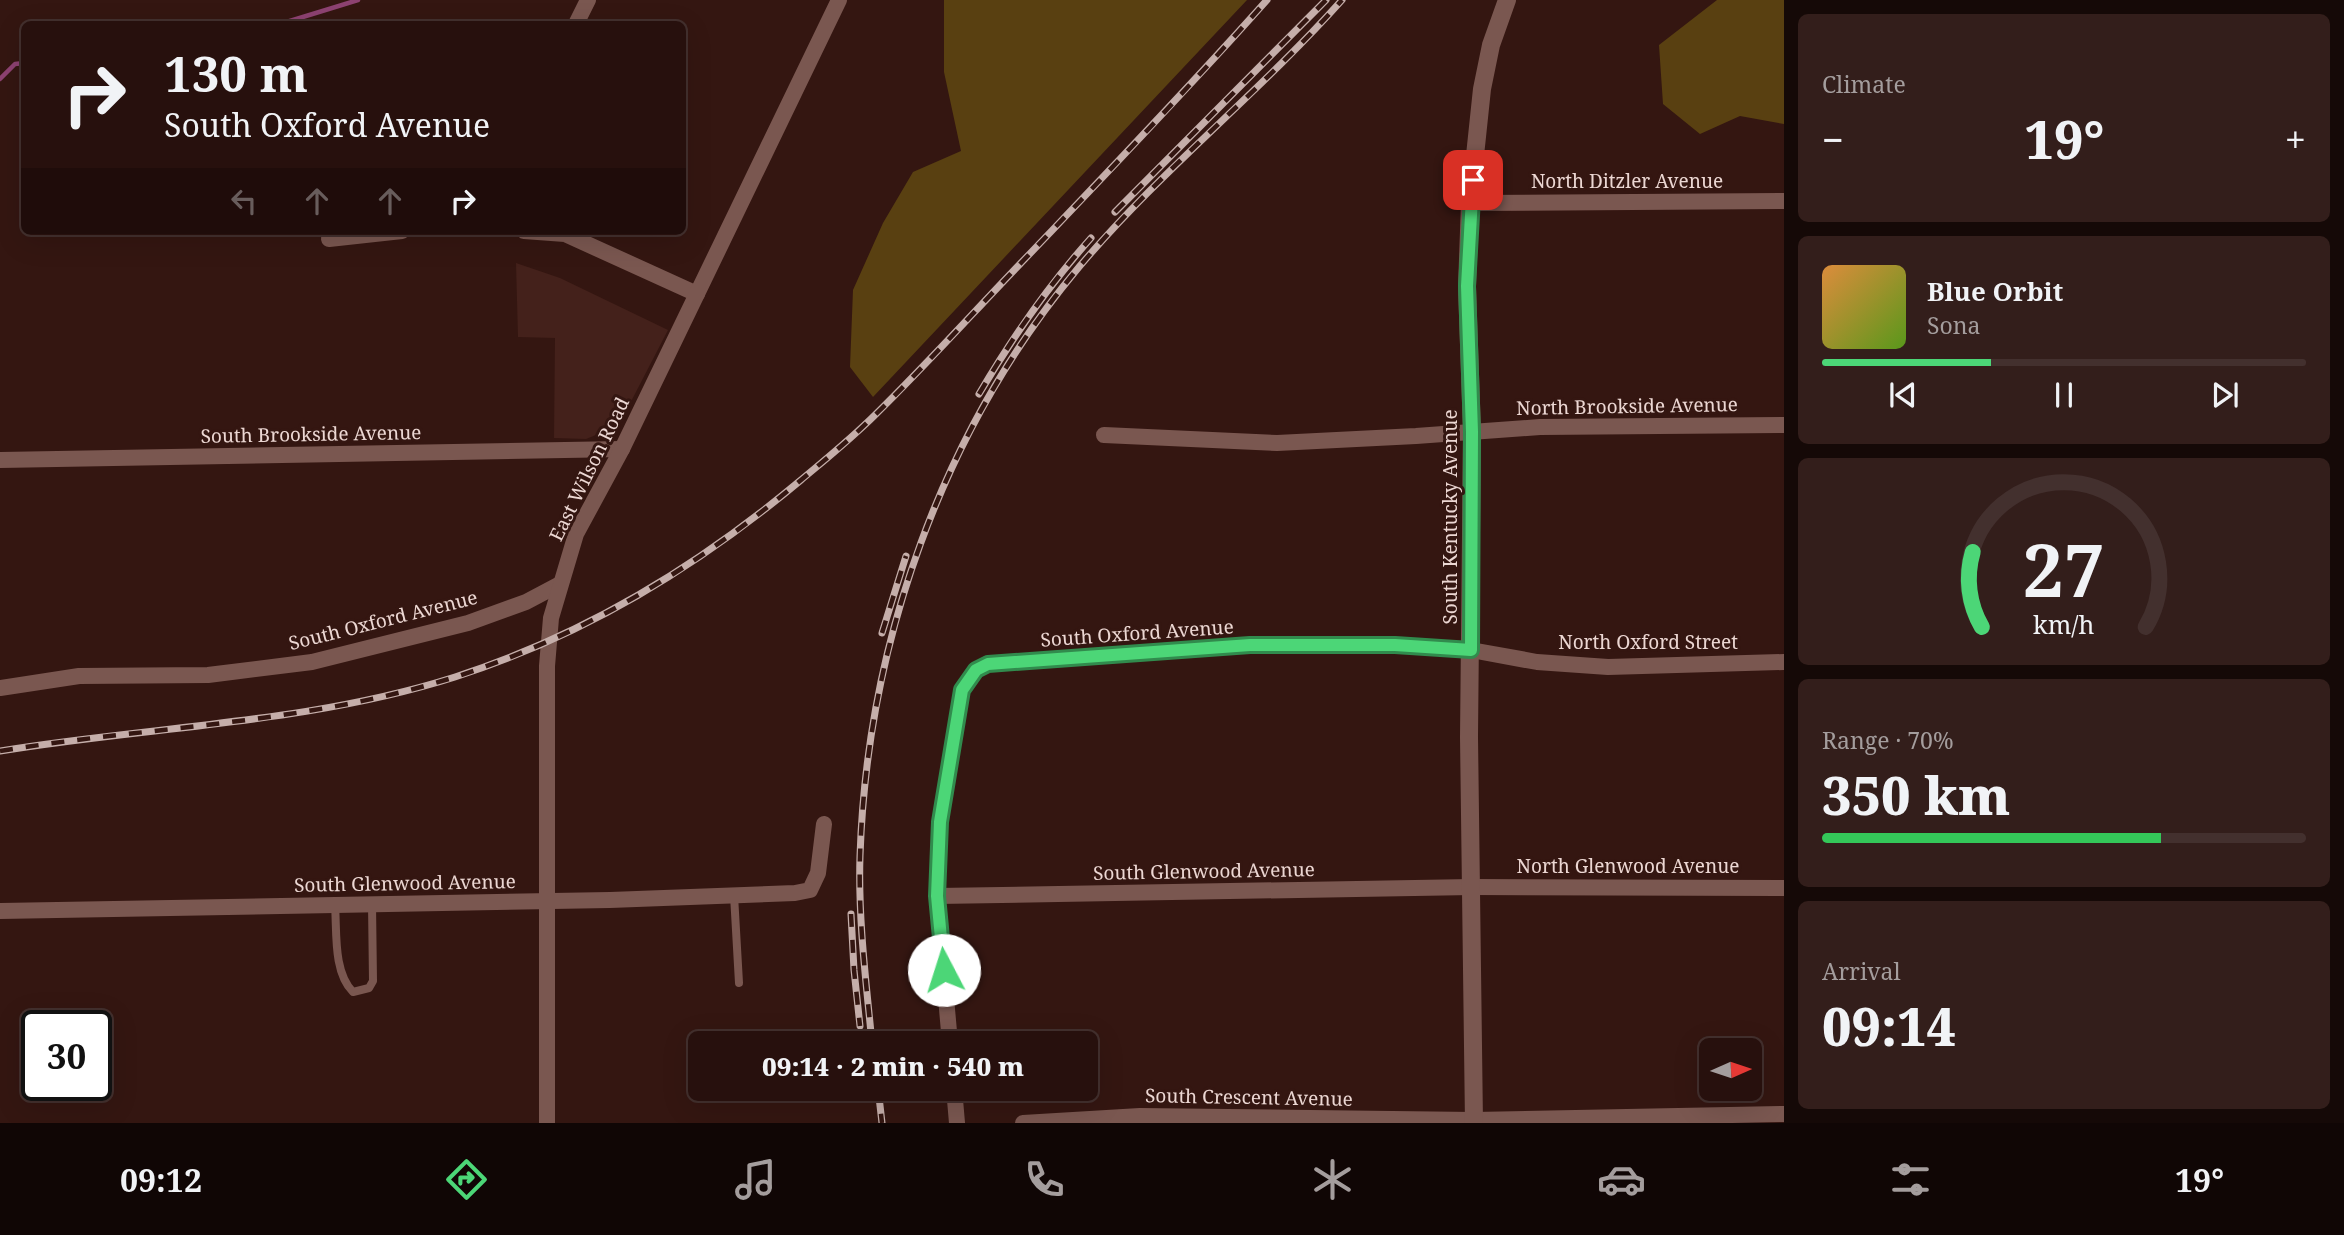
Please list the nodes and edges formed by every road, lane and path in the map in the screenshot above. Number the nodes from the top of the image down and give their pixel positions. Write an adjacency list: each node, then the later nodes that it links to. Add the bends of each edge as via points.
1 (588, 0): 4 (street)
2 (839, 0): 10 (street, East Wilson Road)
3 (1507, 0): 6 (street, South Kentucky Avenue, via 1482,89)
4 (578, 21)
5 (1784, 201): 6 (street, North Ditzler Avenue)
6 (1470, 203): 12 (street, South Kentucky Avenue, via 1467,286)
7 (366, 235): 9 (street)
8 (567, 235): 10 (street)
9 (329, 239)
10 (698, 294): 14 (street, East Wilson Road)
11 (1784, 425): 12 (street, North Brookside Avenue)
12 (1472, 432): 13 (street, via 1277,443); 17 (street, South Kentucky Avenue)
13 (1104, 435)
14 (622, 449): 15 (street, South Brookside Avenue); 16 (street, East Wilson Road, via 576,534)
15 (0, 460)
16 (560, 584): 19 (street, South Oxford Avenue, via 468,623 312,662 208,676 79,676); 25 (street, East Wilson Road, via 551,618 547,666)
17 (1471, 650): 18 (street, North Oxford Street, via 1537,662 1608,667); 21 (street, South Kentucky Avenue); 24 (street, South Oxford Avenue, via 1250,645 988,664 976,670 962,690 940,822)
18 (1784, 662)
19 (0, 688)
20 (824, 824): 23 (street, South Glenwood Avenue, via 818,873 810,890)
21 (1472, 887): 22 (street, North Glenwood Avenue); 24 (street, South Glenwood Avenue); 33 (street, South Kentucky Avenue)
22 (1784, 888)
23 (734, 895): 25 (street, South Glenwood Avenue); 29 (lane)
24 (937, 896): 30 (street)
25 (547, 901): 26 (street, South Glenwood Avenue); 34 (street, East Wilson Road)
26 (372, 904): 27 (street, South Glenwood Avenue); 27 (lane, via 373,981 369,988 353,992 340,966)
27 (335, 905): 28 (street, South Glenwood Avenue)
28 (0, 911)
29 (739, 983)
30 (949, 1031)
31 (955, 1101): 35 (street)
32 (1784, 1114): 33 (street, South Crescent Avenue)
33 (1474, 1121): 36 (street, South Crescent Avenue, via 1140,1116)
34 (547, 1123)
35 (957, 1123)
36 (1023, 1123)

